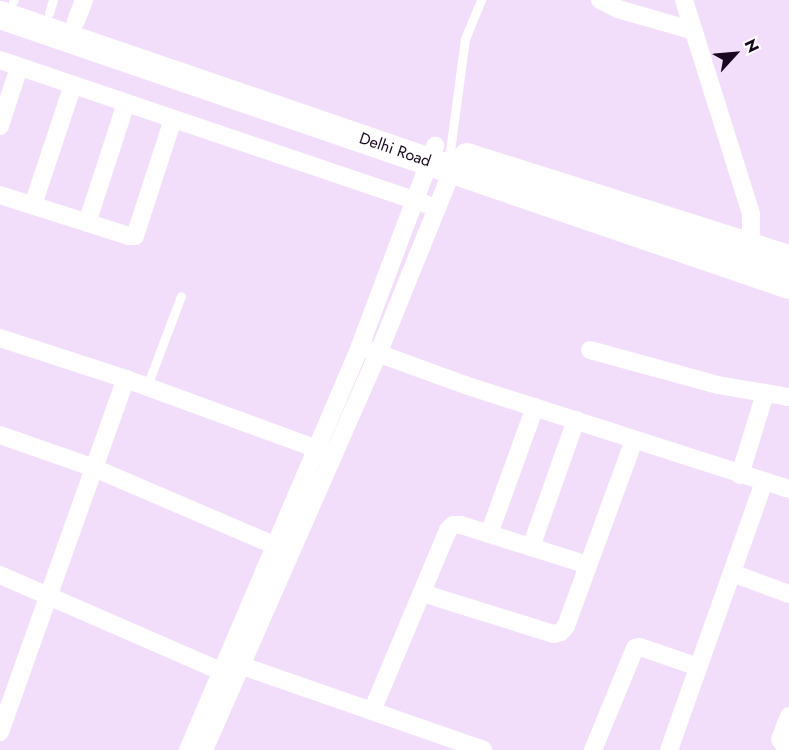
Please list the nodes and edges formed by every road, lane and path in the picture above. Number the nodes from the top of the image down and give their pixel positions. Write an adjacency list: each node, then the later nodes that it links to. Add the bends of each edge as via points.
1 (13, 0): 5 (main road)
2 (481, 0): 15 (lane, via 465,39)
3 (600, 0): 8 (street)
4 (684, 0): 8 (street)
5 (52, 6): 6 (main road)
6 (80, 11): 15 (main road)
7 (0, 15): 15 (main road, Delhi Road)
8 (694, 31): 21 (street, via 751,214)
9 (0, 60): 10 (street)
10 (19, 67): 11 (street); 14 (street)
11 (73, 85): 12 (street); 18 (street)
12 (126, 103): 13 (street); 20 (street)
13 (173, 119): 17 (street); 20 (street, via 135,236)
14 (0, 126)
15 (445, 159): 17 (street); 19 (street); 21 (main road)
16 (0, 195): 18 (street)
17 (414, 201): 19 (street); 26 (street)
18 (33, 205): 20 (street)
19 (437, 207): 28 (street)
20 (87, 223)
21 (750, 259): 22 (main road); 23 (main road)
22 (789, 259)
23 (789, 285)
24 (182, 296): 30 (lane)
25 (0, 338): 29 (street)
26 (360, 346): 28 (street); 37 (street)
27 (591, 350): 31 (street, via 718,385)
28 (378, 354): 33 (street); 37 (street)
29 (126, 379): 30 (street); 38 (street)
30 (147, 386): 37 (street)
31 (765, 393): 32 (street); 39 (street)
32 (789, 397)
33 (535, 407): 34 (street); 42 (street)
34 (576, 420): 36 (street); 43 (street)
35 (0, 435): 38 (street)
36 (634, 440): 39 (street); 45 (street)
37 (325, 451): 44 (street)
38 (94, 468): 44 (street); 50 (street)
39 (740, 475): 40 (street)
40 (764, 482): 41 (street); 46 (street)
41 (789, 489)
42 (489, 534): 43 (street); 48 (street, via 453,525)
43 (531, 547): 45 (street)
44 (283, 549): 52 (street)
45 (588, 566): 48 (street, via 566,626 554,634)
46 (732, 573): 49 (street); 51 (street)
47 (0, 575): 50 (street)
48 (422, 593): 53 (street)
49 (789, 594)
50 (49, 597): 52 (street); 55 (street)
51 (698, 667): 60 (street, via 636,648); 61 (street)
52 (231, 669): 53 (street); 57 (street); 58 (street)
53 (372, 711): 59 (street)
54 (789, 717): 56 (street, via 780,739)
55 (0, 732)
56 (789, 747)
57 (188, 750)
58 (204, 750)
59 (483, 750)
60 (593, 750)
61 (669, 750)

